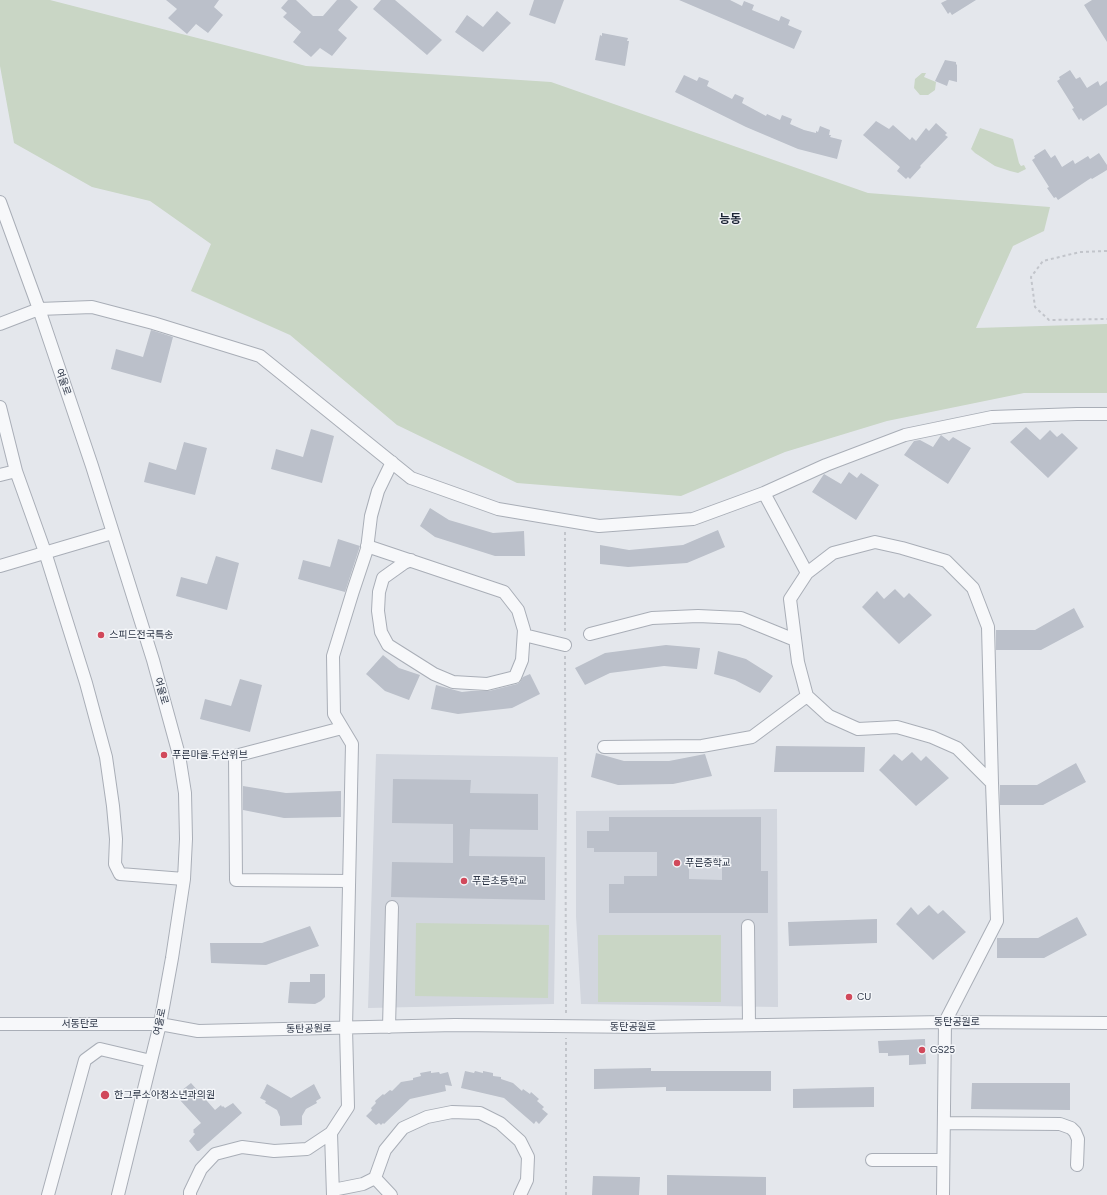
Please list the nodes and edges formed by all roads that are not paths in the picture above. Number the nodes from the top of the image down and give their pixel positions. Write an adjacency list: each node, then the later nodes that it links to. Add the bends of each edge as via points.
1 (0, 202): 2 (street, 여울로)
2 (39, 309): 3 (street); 6 (street, via 92,307 260,356); 10 (street, 여울로)
3 (0, 324)
4 (0, 407): 7 (street)
5 (1107, 414): 9 (street, via 992,417 905,436 826,465)
6 (392, 462): 9 (street, via 411,478 498,509 599,526 693,518); 11 (street, via 378,491)
7 (16, 471): 8 (street); 12 (street)
8 (0, 476)
9 (764, 493): 15 (street)
10 (112, 533): 12 (street); 24 (street, 여울로, via 153,660 179,754 185,793)
11 (367, 546): 13 (street); 21 (street, via 334,656 334,714)
12 (45, 552): 14 (street); 24 (street, via 106,757 114,812 115,864 120,874)
13 (411, 560): 17 (street, via 504,592 518,610); 17 (street, via 404,562 383,578 378,611 382,632 388,645 434,674 453,682 487,684 515,677 522,660)
14 (0, 566)
15 (807, 573): 18 (street, via 790,599); 23 (street, via 833,553 875,542 946,561 973,588 988,627)
16 (590, 634): 18 (street, via 652,618 698,616 740,618)
17 (524, 635): 19 (street)
18 (795, 640): 20 (street)
19 (565, 645)
20 (807, 696): 22 (street, via 752,737 702,746); 23 (street, via 829,716 858,729 897,727 932,737 957,748)
21 (342, 728): 25 (street, via 352,744); 25 (street, via 235,756 236,880)
22 (604, 746)
23 (992, 783): 28 (street, via 997,921)
24 (184, 879): 31 (street, 여울로)
25 (349, 881): 34 (street)
26 (392, 907): 33 (street)
27 (748, 926): 32 (street)
28 (945, 1022): 29 (street, 동탄공원로); 32 (street, 동탄공원로); 36 (street)
29 (1107, 1023)
30 (0, 1024): 31 (street, 서동탄로)
31 (160, 1024): 34 (street, 동탄공원로, via 198,1031); 35 (street, 여울로)
32 (749, 1025): 33 (street, 동탄공원로)
33 (389, 1027): 34 (street, 동탄공원로)
34 (346, 1028): 37 (street, via 348,1108)
35 (151, 1061): 43 (street, via 100,1049 85,1060); 44 (street, 여울로)
36 (944, 1123): 39 (street); 40 (street, via 1060,1124 1071,1128 1078,1139)
37 (331, 1133): 42 (street); 45 (street, via 307,1149 274,1151 242,1147 215,1154 201,1169)
38 (872, 1160): 39 (street)
39 (944, 1160): 48 (street)
40 (1077, 1165)
41 (375, 1178): 42 (street); 46 (street); 47 (street, via 385,1150 403,1128 427,1116 452,1112 480,1113 500,1123 520,1141 528,1157 527,1180)
42 (333, 1193)
43 (48, 1195)
44 (118, 1195)
45 (190, 1195)
46 (391, 1195)
47 (520, 1195)
48 (943, 1195)

